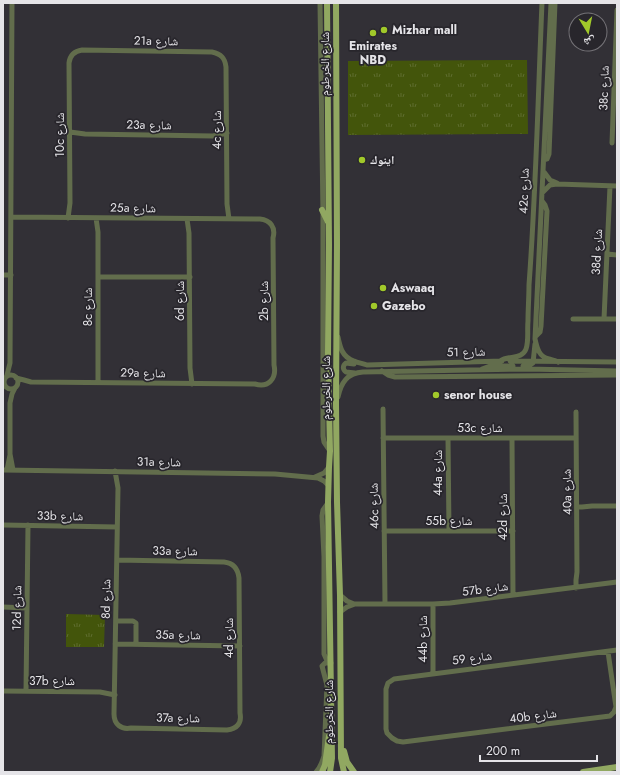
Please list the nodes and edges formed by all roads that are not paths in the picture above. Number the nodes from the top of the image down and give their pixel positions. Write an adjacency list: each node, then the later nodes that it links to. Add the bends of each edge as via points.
1 (12, 3): 23 (street)
2 (320, 3): 22 (street)
3 (327, 3): 28 (main road, شارع الخرطوم)
4 (336, 3): 31 (main road, شارع الخرطوم)
5 (542, 3): 38 (street, 42c شارع)
6 (550, 3): 15 (street, 42c شارع)
7 (555, 3): 15 (street, via 549,154)
8 (617, 10): 11 (street, 38c شارع)
9 (74, 55): 10 (street, 21a شارع, via 87,50 212,52); 12 (street, 10c شارع, via 69,60)
10 (224, 58): 13 (street, 4c شارع)
11 (615, 115): 14 (street, 38c شارع)
12 (70, 134): 13 (street, 23a شارع); 24 (street, 10c شارع)
13 (227, 136): 27 (street, 4c شارع)
14 (612, 144)
15 (544, 160): 16 (street, 42c شارع)
16 (543, 172): 17 (street, via 550,180); 20 (street, 42c شارع)
17 (560, 183): 18 (street); 20 (street, via 550,185)
18 (610, 186): 19 (street); 32 (street, 38d شارع)
19 (617, 186)
20 (542, 192): 21 (street, 42c شارع)
21 (542, 201): 42 (street, 42c شارع); 44 (street, via 546,211 541,326)
22 (322, 210): 28 (main road); 73 (street, via 323,436)
23 (11, 217): 24 (street, 25a شارع); 35 (street)
24 (70, 218): 25 (street, 25a شارع)
25 (99, 218): 26 (street, 25a شارع); 36 (street, 8c شارع)
26 (189, 219): 27 (street, 25a شارع); 37 (street, 6d شارع)
27 (227, 219): 29 (street, 25a شارع, via 260,219 269,222)
28 (328, 224): 30 (main road, شارع الخرطوم)
29 (271, 226): 58 (street, 2b شارع, via 274,232 275,372)
30 (329, 245): 31 (main road); 68 (main road, شارع الخرطوم)
31 (337, 245): 43 (main road, شارع الخرطوم)
32 (607, 254): 33 (street); 40 (street, 38d شارع)
33 (617, 255)
34 (3, 275): 35 (street)
35 (11, 275): 49 (street)
36 (98, 277): 37 (street); 60 (street, 8c شارع)
37 (190, 277): 61 (street, 6d شارع)
38 (528, 309): 42 (street, via 530,321); 45 (street, 42c شارع, via 526,350 520,356)
39 (573, 319): 40 (street)
40 (604, 319): 41 (street)
41 (617, 319)
42 (537, 321): 44 (street, 42c شارع)
43 (337, 330): 50 (street, شارع 51, via 344,355); 65 (main road, شارع الخرطوم)
44 (536, 337): 46 (street); 47 (street, 42c شارع, via 538,350 542,356)
45 (500, 361): 46 (street, شارع 51); 50 (street, شارع 51)
46 (534, 361): 47 (street, شارع 51); 51 (street, via 529,366 490,366)
47 (558, 362): 48 (street, شارع 51)
48 (617, 362)
49 (10, 363): 56 (street); 57 (street)
50 (367, 365): 54 (street, via 345,364 345,371)
51 (481, 370): 52 (street, شارع 51); 53 (street, شارع 51)
52 (381, 371): 54 (street, شارع 51); 55 (street, via 395,377)
53 (617, 371)
54 (355, 373): 65 (street, via 345,380)
55 (617, 375)
56 (7, 376): 57 (street); 63 (street, via 3,381)
57 (16, 377): 59 (street, 29a شارع); 62 (street)
58 (270, 380): 61 (street, 29a شارع, via 264,385)
59 (31, 382): 60 (street, 29a شارع); 62 (street, 29a شارع)
60 (98, 382): 61 (street, 29a شارع)
61 (190, 384)
62 (16, 387): 63 (street); 64 (street)
63 (7, 388): 64 (street)
64 (10, 403): 76 (street)
65 (336, 404): 75 (main road, شارع الخرطوم)
66 (383, 408): 69 (street, 46c شارع)
67 (576, 412): 72 (street, 40a شارع)
68 (330, 421): 73 (main road, شارع الخرطوم); 75 (main road, via 333,439 332,465 333,468)
69 (383, 438): 70 (street, 53c شارع); 86 (street, 46c شارع)
70 (448, 438): 71 (street, 53c شارع); 87 (street, 44a شارع)
71 (512, 438): 72 (street, 53c شارع); 88 (street, 42d شارع)
72 (576, 438): 81 (street, 40a شارع)
73 (330, 451): 74 (main road, شارع الخرطوم)
74 (329, 467): 78 (street, via 321,475); 79 (main road, شارع الخرطوم)
75 (337, 468): 93 (main road, شارع الخرطوم)
76 (8, 470): 77 (street, 31a شارع)
77 (118, 471): 78 (street, 31a شارع); 85 (street, 8d شارع)
78 (314, 477): 79 (street, 31a شارع)
79 (328, 485): 80 (main road, شارع الخرطوم)
80 (328, 502): 107 (street, via 322,516); 108 (main road, شارع الخرطوم)
81 (577, 505): 82 (street); 92 (street, 40a شارع)
82 (617, 506)
83 (3, 525): 84 (street, 33b شارع)
84 (28, 526): 85 (street, 33b شارع); 99 (street, 12d شارع)
85 (117, 527): 89 (street, 8d شارع)
86 (384, 531): 87 (street, 55b شارع); 96 (street, 46c شارع)
87 (449, 531): 88 (street, 55b شارع)
88 (513, 531): 94 (street, 42d شارع)
89 (116, 560): 90 (street, 33a شارع, via 224,562); 101 (street, 8d شارع)
90 (233, 565): 104 (street, 4d شارع, via 239,578)
91 (617, 582): 92 (street, 57b شارع)
92 (578, 587): 94 (street, 57b شارع)
93 (340, 595): 95 (street); 100 (main road, شارع الخرطوم)
94 (514, 596): 97 (street, 57b شارع)
95 (355, 604): 96 (street, 57b شارع); 100 (street, 57b شارع)
96 (385, 604): 97 (street, 57b شارع)
97 (433, 604): 110 (street, 44b شارع)
98 (3, 607): 99 (street)
99 (27, 608): 112 (street, 12d شارع)
100 (340, 612): 118 (main road, شارع الخرطوم)
101 (116, 621): 102 (street, 8d شارع); 103 (street, via 133,621 136,624)
102 (115, 644): 103 (street, 35a شارع); 113 (street, 8d شارع)
103 (136, 644): 104 (street, 35a شارع)
104 (240, 646): 115 (street, 4d شارع, via 241,719)
105 (617, 650): 106 (street, شارع 59)
106 (608, 652): 110 (street, شارع 59); 117 (street, 40b شارع, via 616,707 610,716 403,742)
107 (324, 654): 108 (street); 109 (street)
108 (330, 663): 109 (street); 116 (main road, شارع الخرطوم)
109 (322, 666): 120 (street, via 327,685 324,756)
110 (433, 673): 117 (street, شارع 59, via 397,678 388,683 386,727)
111 (3, 691): 112 (street, 37b شارع)
112 (26, 691): 113 (street, 37b شارع)
113 (115, 692): 114 (street, 8d شارع, via 114,711)
114 (119, 724): 115 (street, 37a شارع, via 125,728 223,729)
115 (236, 725)
116 (332, 729): 121 (main road); 122 (main road, شارع الخرطوم)
117 (392, 738)
118 (341, 741): 123 (main road, شارع الخرطوم); 124 (main road, via 344,757)
119 (617, 767): 125 (main road)
120 (316, 772)
121 (322, 772)
122 (330, 772)
123 (344, 772)
124 (354, 772)
125 (583, 772)

